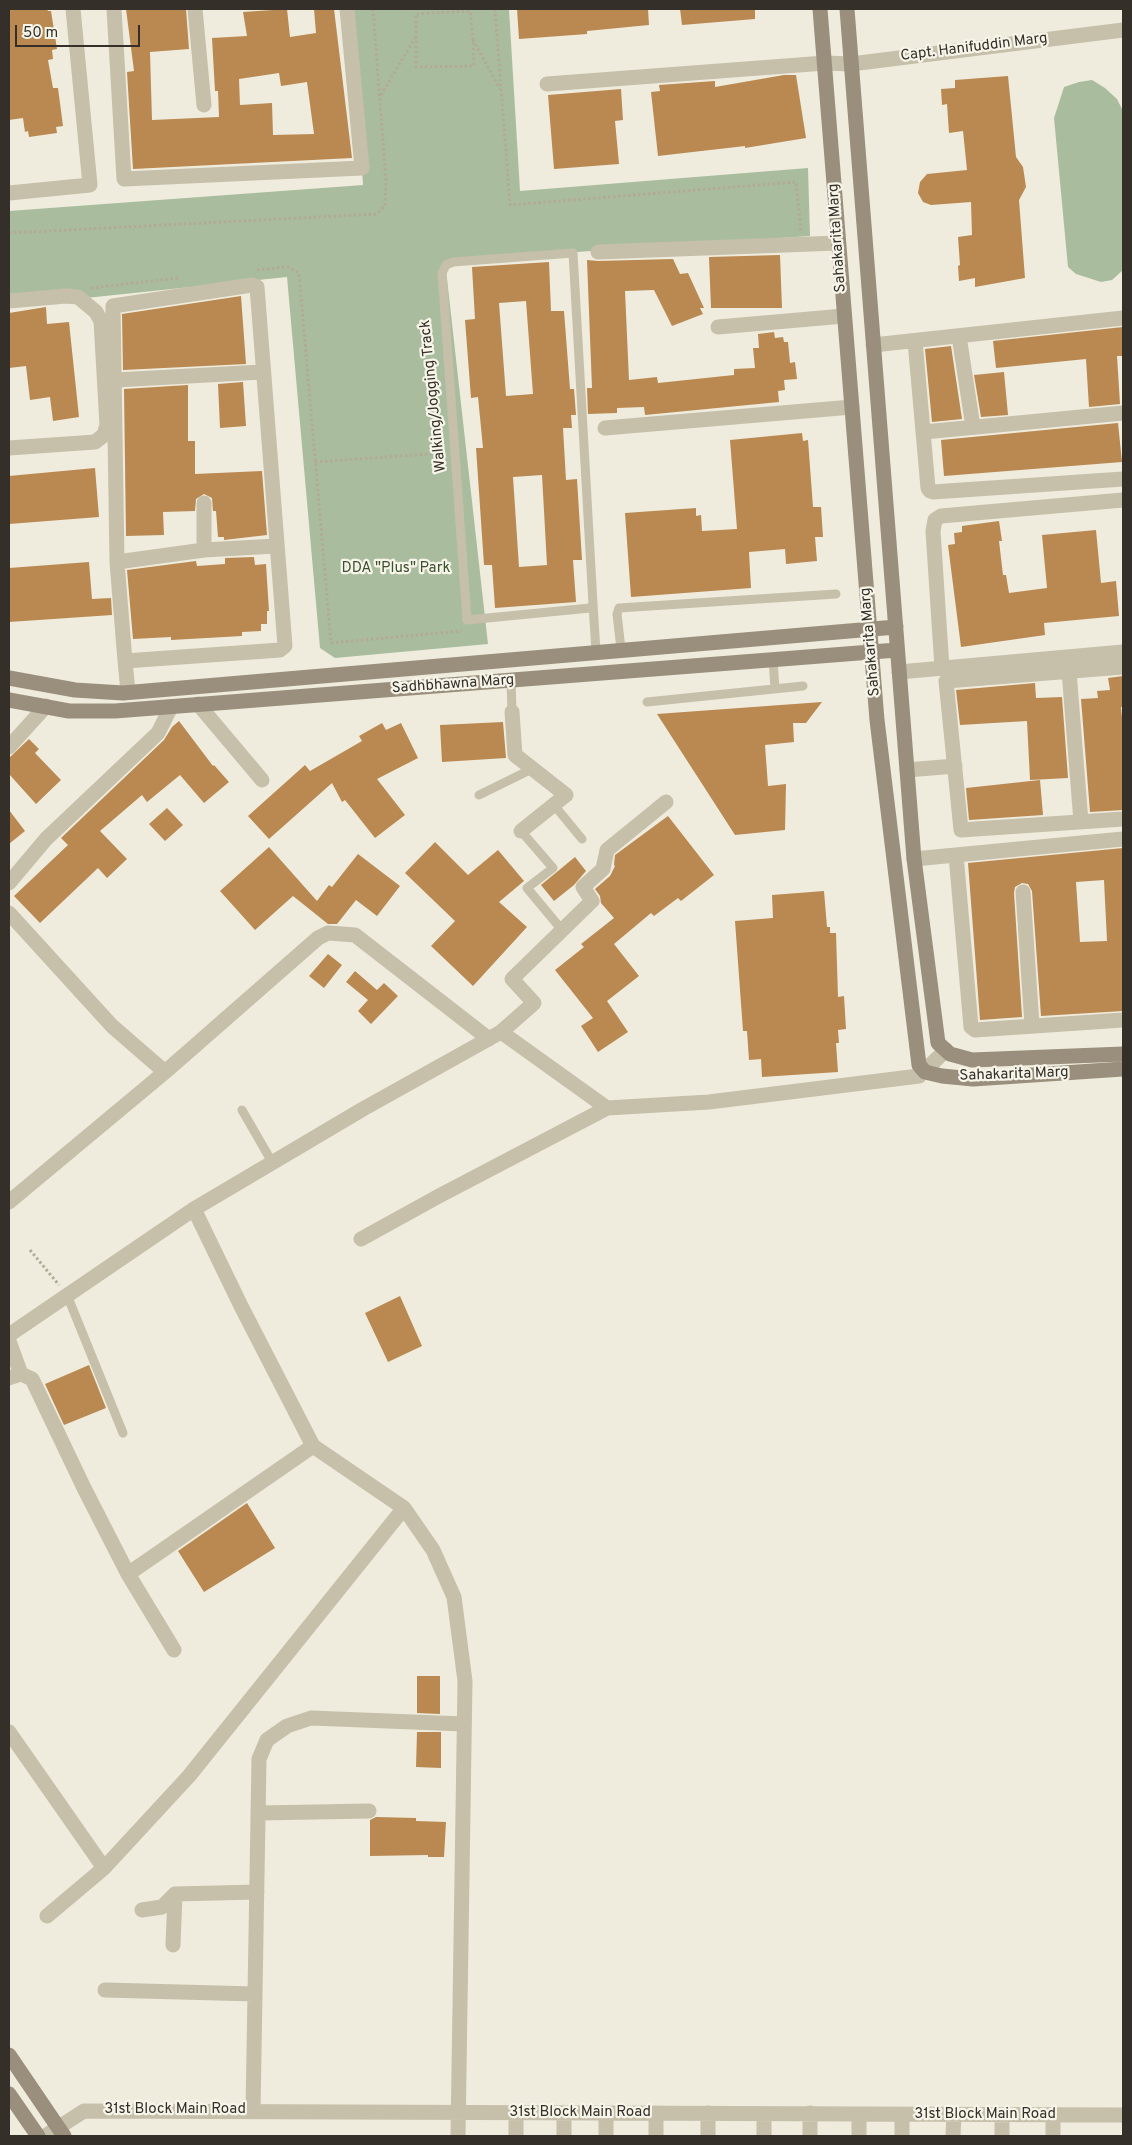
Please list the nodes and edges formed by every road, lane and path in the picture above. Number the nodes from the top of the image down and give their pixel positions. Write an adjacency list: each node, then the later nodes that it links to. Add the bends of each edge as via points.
1 (73, 9): 18 (street, via 90,185)
2 (114, 9): 4 (street, via 124,179 362,168)
3 (195, 9): 17 (street)
4 (347, 9)
5 (373, 9): 16 (path)
6 (494, 9): 15 (path)
7 (820, 9): 12 (street, Sahakarita Marg)
8 (847, 9): 13 (street, Sahakarita Marg)
9 (1123, 30): 13 (street, Capt. Hanifuddin Marg)
10 (416, 38): 11 (path, via 416,14 470,11); 11 (path, via 416,67 474,66); 16 (path)
11 (473, 40): 15 (path)
12 (825, 63): 13 (street, Capt. Hanifuddin Marg); 14 (street, Capt. Hanifuddin Marg); 21 (street, Sahakarita Marg)
13 (851, 64): 32 (street, Sahakarita Marg)
14 (548, 84)
15 (501, 92): 20 (path, via 510,205 796,182)
16 (380, 96): 19 (path, via 386,182 385,206 376,214)
17 (204, 106)
18 (9, 193)
19 (9, 233)
20 (801, 236)
21 (838, 242): 22 (street); 27 (street, Sahakarita Marg)
22 (598, 252)
23 (250, 271): 42 (path, via 288,267 299,273)
24 (182, 278): 25 (path)
25 (86, 288)
26 (9, 301): 40 (street, via 78,297 96,312 101,321 107,424 104,435 95,442)
27 (844, 316): 29 (street); 35 (street, Sahakarita Marg)
28 (1123, 318): 30 (street)
29 (718, 327)
30 (959, 336): 31 (street); 37 (street)
31 (915, 341): 32 (street); 39 (street)
32 (873, 345): 51 (street, Sahakarita Marg)
33 (262, 372): 34 (street); 34 (street, via 257,287 252,285 113,306); 46 (street)
34 (116, 380): 48 (street)
35 (852, 407): 38 (street); 52 (street, Sahakarita Marg)
36 (1123, 413): 37 (street)
37 (973, 427): 39 (street)
38 (604, 428)
39 (924, 432): 43 (street, via 928,488 933,492)
40 (9, 448)
41 (452, 452): 42 (path)
42 (315, 462): 53 (path, via 331,643)
43 (1123, 479)
44 (1123, 500): 62 (street, via 940,516 935,520)
45 (204, 503): 47 (street)
46 (276, 546): 47 (street); 60 (street, via 285,646 280,650)
47 (204, 550): 48 (street)
48 (117, 562): 60 (street)
49 (836, 594): 54 (lane, via 619,608)
50 (593, 604): 50 (lane, via 573,253 453,262 446,265 442,273 467,620 590,608); 56 (lane)
51 (896, 627): 52 (street, Sadhbhawna Marg); 55 (street, Sahakarita Marg)
52 (870, 629): 54 (street, Sadhbhawna Marg); 57 (street, Sahakarita Marg)
53 (464, 631)
54 (621, 649): 56 (street, Sadhbhawna Marg)
55 (898, 650): 57 (street, Sadhbhawna Marg); 64 (street, Sahakarita Marg)
56 (596, 652): 69 (street, Sadhbhawna Marg)
57 (872, 652): 59 (street, Sadhbhawna Marg); 102 (street, Sahakarita Marg, via 877,720 919,1065)
58 (1123, 652): 62 (street)
59 (773, 660): 66 (street, Sadhbhawna Marg); 68 (lane)
60 (125, 661): 69 (street)
61 (1123, 667): 63 (street)
62 (942, 668): 64 (street)
63 (1069, 671): 77 (street, via 946,681); 85 (street)
64 (899, 672): 79 (street, Sahakarita Marg)
65 (9, 678): 69 (street, Sadhbhawna Marg, via 75,690)
66 (510, 680): 72 (street, Sadhbhawna Marg); 75 (lane)
67 (803, 686): 68 (lane)
68 (775, 689): 71 (lane)
69 (128, 692)
70 (9, 700): 73 (street, Sadhbhawna Marg)
71 (647, 702)
72 (198, 704): 74 (street, Sadhbhawna Marg); 80 (street)
73 (46, 706): 74 (street, Sadhbhawna Marg, via 68,711); 76 (street)
74 (171, 707): 91 (street, via 158,733 46,839)
75 (512, 712): 78 (street, via 515,755)
76 (9, 748)
77 (955, 766): 79 (street); 85 (street, via 961,830)
78 (532, 769): 81 (lane); 83 (street, via 566,795)
79 (907, 770): 90 (street, Sahakarita Marg)
80 (262, 780)
81 (479, 795)
82 (666, 802): 94 (street, via 607,850 603,869 583,887 592,901)
83 (554, 805): 86 (street); 87 (lane)
84 (1123, 819): 85 (street)
85 (1082, 822)
86 (521, 831): 94 (lane, via 553,868 527,888)
87 (582, 839)
88 (1123, 840): 89 (street)
89 (956, 855): 90 (street); 96 (street, via 971,1027 975,1030)
90 (914, 859): 98 (street, Sahakarita Marg, via 938,1043)
91 (9, 883)
92 (1023, 892): 96 (street)
93 (9, 913): 101 (street, via 112,1026)
94 (562, 930): 97 (street, via 512,979 534,1003)
95 (1123, 1020): 96 (street)
96 (1032, 1025)
97 (495, 1036): 101 (street, via 356,935 328,933 318,938); 103 (street); 105 (street)
98 (946, 1050): 99 (street, Sahakarita Marg, via 972,1060); 102 (street)
99 (1123, 1054)
100 (1123, 1069): 102 (street, Sahakarita Marg, via 972,1079)
101 (165, 1072): 106 (street)
102 (925, 1072): 103 (street, via 919,1076 710,1102)
103 (607, 1108): 108 (street)
104 (242, 1110): 105 (lane)
105 (272, 1162): 107 (street)
106 (9, 1202)
107 (194, 1208): 110 (street); 115 (street)
108 (361, 1239)
109 (30, 1250): 110 (path)
110 (67, 1295): 111 (street); 114 (lane)
111 (9, 1335)
112 (9, 1341): 113 (street)
113 (15, 1376): 117 (street, via 32,1379)
114 (123, 1433)
115 (313, 1446): 116 (street); 117 (street)
116 (404, 1508): 119 (street, via 433,1550 454,1596 465,1681); 123 (street, via 189,1776)
117 (128, 1574): 118 (street)
118 (174, 1650)
119 (464, 1724): 122 (street, via 311,1718 287,1726 267,1740 259,1759); 134 (street)
120 (9, 1732): 123 (street)
121 (369, 1811): 122 (street)
122 (259, 1813): 124 (street)
123 (104, 1868): 127 (street)
124 (257, 1892): 125 (street); 130 (street)
125 (175, 1894): 126 (street, via 162,1907); 128 (street)
126 (142, 1910)
127 (46, 1916)
128 (174, 1945)
129 (104, 1990): 130 (street)
130 (256, 1994): 133 (street)
131 (9, 2055): 148 (street)
132 (9, 2094): 149 (street)
133 (253, 2110): 134 (street, 31st Block Main Road); 148 (street, 31st Block Main Road, via 84,2111)
134 (458, 2112): 139 (street, 31st Block Main Road); 151 (street)
135 (606, 2113): 136 (street, 31st Block Main Road); 140 (street, 31st Block Main Road); 154 (street)
136 (656, 2113): 137 (street, 31st Block Main Road); 155 (street)
137 (708, 2113): 141 (street, 31st Block Main Road); 156 (street)
138 (810, 2113): 141 (street, 31st Block Main Road); 143 (street, 31st Block Main Road); 158 (street)
139 (516, 2114): 140 (street, 31st Block Main Road); 152 (street)
140 (564, 2114): 153 (street)
141 (764, 2114): 157 (street)
142 (902, 2114): 143 (street, 31st Block Main Road); 144 (street, 31st Block Main Road); 160 (street)
143 (859, 2115): 159 (street)
144 (954, 2115): 145 (street, 31st Block Main Road); 161 (street)
145 (1002, 2115): 146 (street, 31st Block Main Road); 162 (street)
146 (1053, 2115): 147 (street, 31st Block Main Road); 163 (street)
147 (1123, 2115)
148 (62, 2132): 150 (street, 31st Block Main Road)
149 (38, 2136)
150 (45, 2136)
151 (458, 2136)
152 (516, 2136)
153 (564, 2136)
154 (606, 2136)
155 (656, 2136)
156 (708, 2136)
157 (764, 2136)
158 (810, 2136)
159 (859, 2136)
160 (902, 2136)
161 (953, 2136)
162 (1002, 2136)
163 (1053, 2136)

